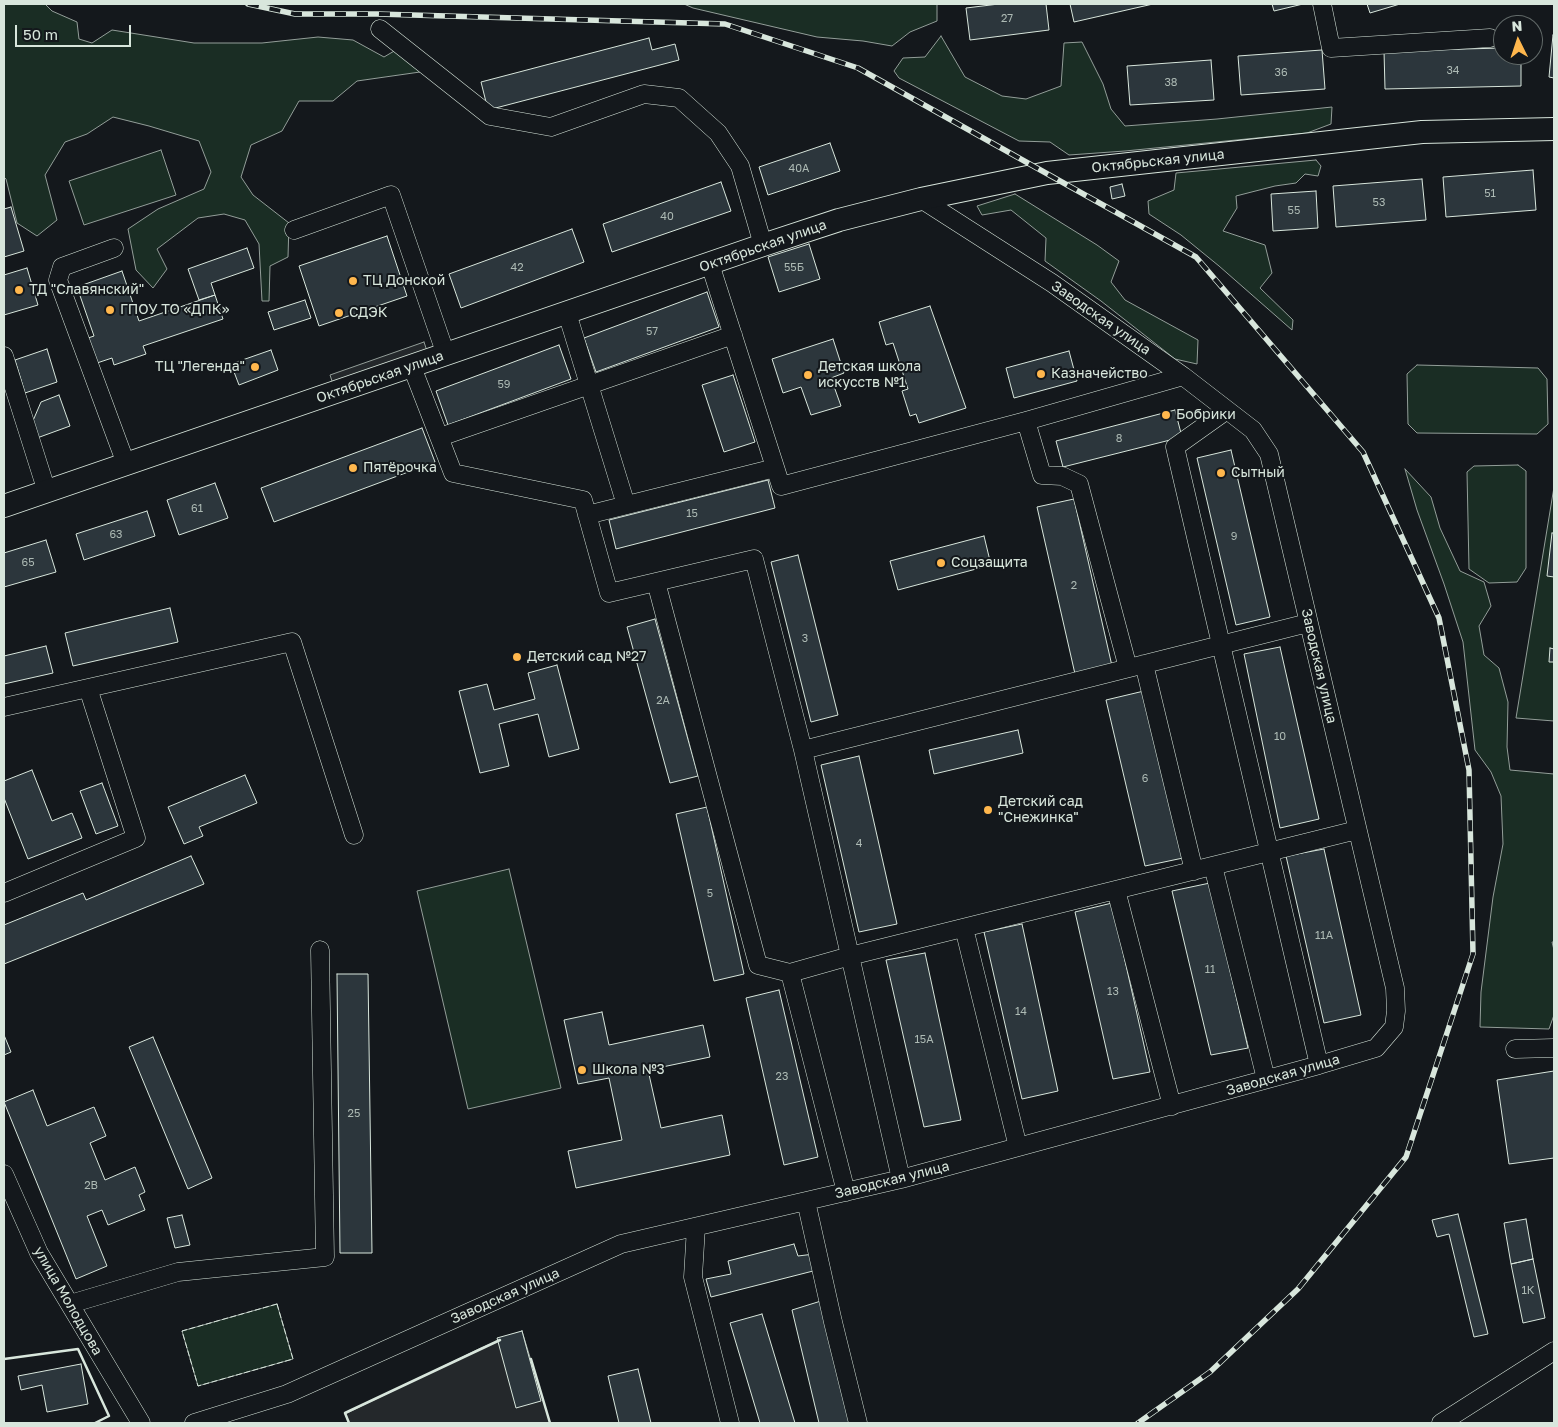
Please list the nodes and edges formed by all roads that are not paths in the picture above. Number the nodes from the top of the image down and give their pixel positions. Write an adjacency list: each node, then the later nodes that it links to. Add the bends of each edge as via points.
1 (1322, 4): 3 (street, via 1331,48)
2 (380, 28): 7 (street, via 490,116 551,127 644,94 679,98 718,133 740,166)
3 (1490, 38)
4 (1554, 129): 5 (main road, Октябрьская улица, via 1422,132 1057,172)
5 (921, 199): 7 (main road, Октябрьская улица, via 839,220); 15 (street, Заводская улица, via 1052,283)
6 (294, 230): 12 (street, via 391,195)
7 (763, 246): 9 (main road, Октябрьская улица)
8 (114, 248): 20 (street, via 62,267 58,280)
9 (710, 264): 10 (main road, Октябрьская улица); 11 (street)
10 (567, 313): 12 (main road, Октябрьская улица); 16 (street)
11 (733, 336): 16 (street); 21 (street)
12 (446, 355): 14 (main road, Октябрьская улица)
13 (4, 356): 22 (street)
14 (412, 367): 19 (street); 20 (main road, Октябрьская улица)
15 (1183, 376): 17 (street, Заводская улица); 18 (street)
16 (589, 384): 19 (street); 23 (street)
17 (1227, 410): 27 (street, Заводская улица, via 1254,430 1269,454); 28 (street, via 1175,447)
18 (1026, 421): 21 (street, via 781,486); 29 (street, via 1042,476 1062,476 1079,484)
19 (440, 437): 25 (street, via 453,473 583,500)
20 (126, 464): 22 (main road, Октябрьская улица)
21 (775, 468): 23 (street)
22 (46, 492): 24 (main road, Октябрьская улица)
23 (626, 505): 25 (street)
24 (4, 506)
25 (587, 515): 26 (street, via 609,593)
26 (656, 582): 32 (street, via 754,559); 43 (street, via 758,965)
27 (1308, 623): 28 (street); 33 (street, Заводская улица)
28 (1221, 645): 29 (street); 35 (street)
29 (1136, 666): 32 (street); 37 (street)
30 (88, 688): 31 (street); 34 (street, via 292,642); 39 (street, via 136,838)
31 (4, 707)
32 (803, 750): 42 (street)
33 (1357, 830): 35 (street); 46 (street, Заводская улица, via 1395,988 1394,1027 1376,1048)
34 (354, 835)
35 (1270, 852): 36 (street); 46 (street)
36 (1213, 866): 37 (street); 47 (street)
37 (1194, 870): 38 (street)
38 (1116, 890): 40 (street); 48 (street)
39 (4, 893)
40 (964, 928): 42 (street); 49 (street)
41 (320, 950): 55 (street, via 325,1257 178,1272)
42 (850, 956): 43 (street); 51 (street)
43 (790, 973): 52 (street)
44 (1554, 1048): 45 (street)
45 (1515, 1049)
46 (1319, 1065): 47 (street, Заводская улица)
47 (1266, 1079): 48 (street, Заводская улица)
48 (1172, 1106): 49 (street, Заводская улица)
49 (1018, 1147): 51 (street, Заводская улица)
50 (4, 1174): 55 (street, улица Молодцова, via 39,1253)
51 (901, 1179): 52 (street, Заводская улица)
52 (846, 1192): 53 (street, Заводская улица)
53 (806, 1201): 54 (street, Заводская улица); 60 (street)
54 (696, 1227): 58 (street, Заводская улица, via 621,1244 287,1394); 59 (street, via 693,1276)
55 (70, 1304): 57 (street, улица Молодцова)
56 (1554, 1351): 61 (street)
57 (141, 1423)
58 (194, 1423)
59 (730, 1423)
60 (858, 1423)
61 (1441, 1423)

